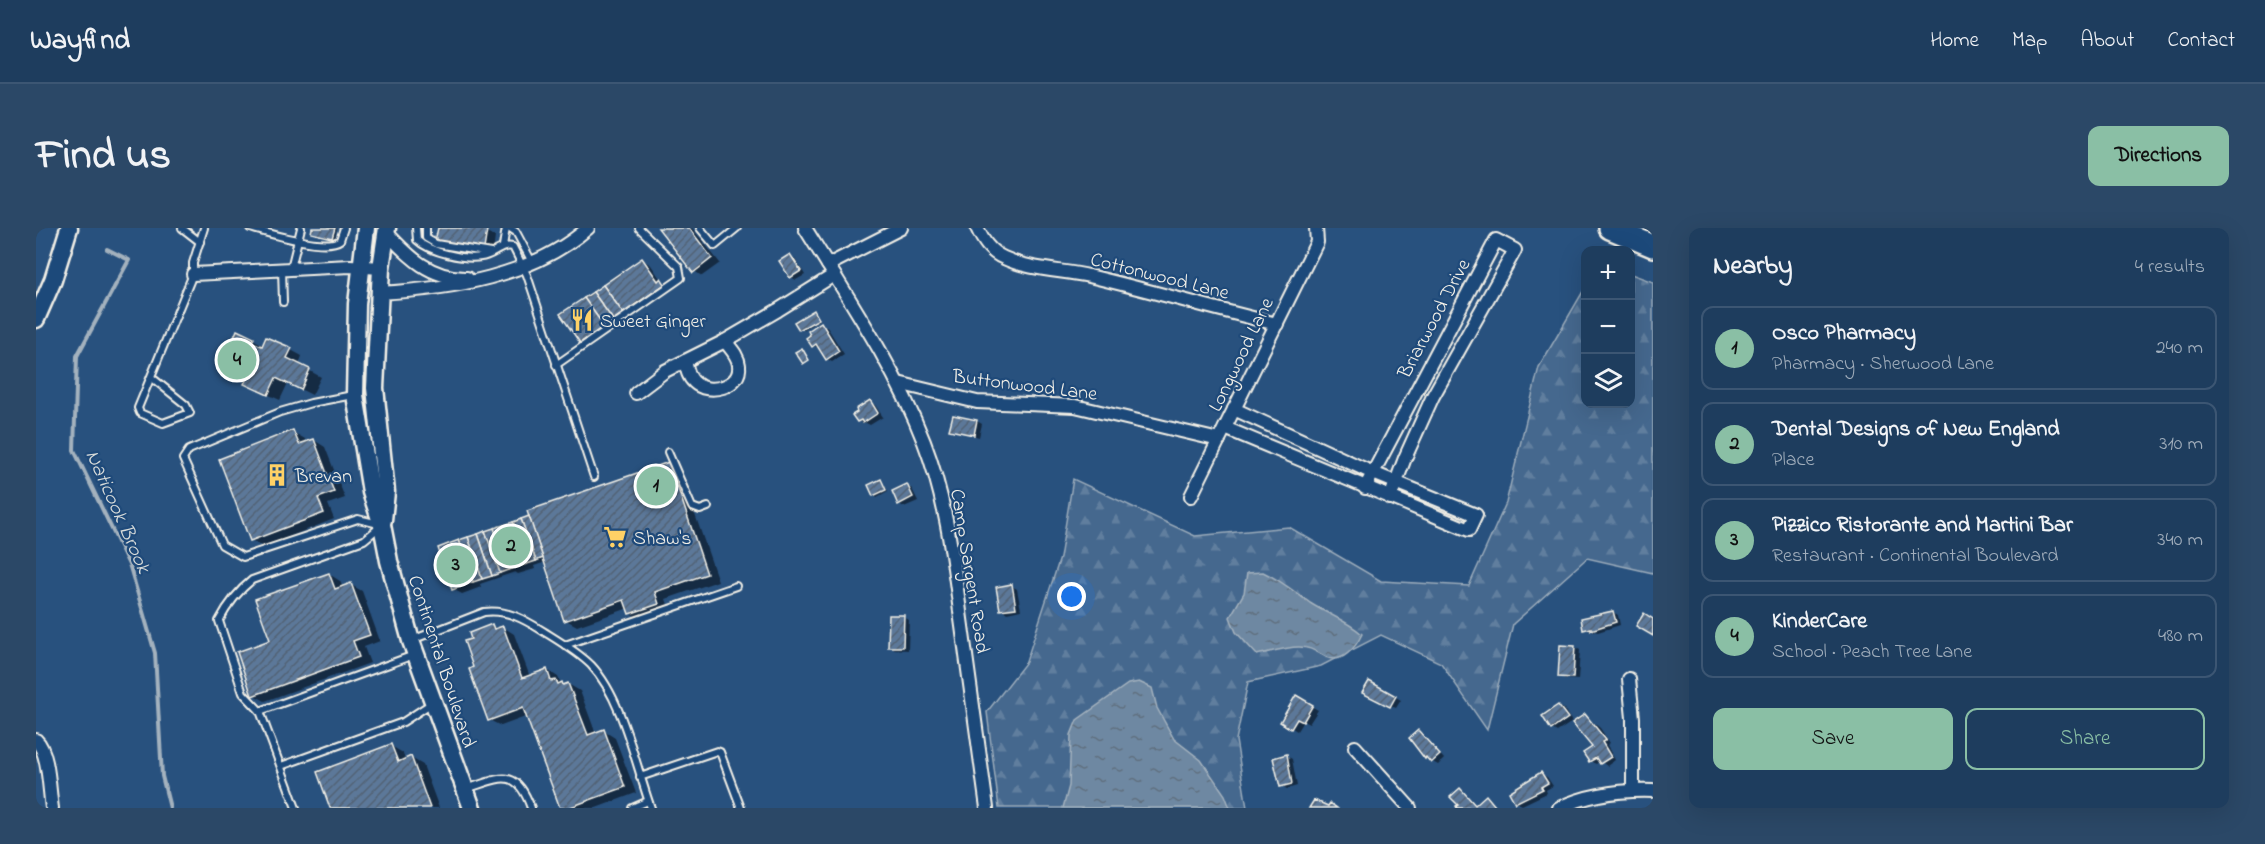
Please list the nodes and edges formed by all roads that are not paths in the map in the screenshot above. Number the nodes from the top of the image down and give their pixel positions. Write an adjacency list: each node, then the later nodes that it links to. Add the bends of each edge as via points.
1 (69, 228): 36 (main road)
2 (182, 228): 23 (lane)
3 (204, 228): 23 (lane)
4 (250, 228): 22 (lane)
5 (301, 228): 22 (lane)
6 (344, 228): 22 (lane, via 336,243)
7 (366, 228): 28 (main road, Continental Boulevard)
8 (416, 228): 26 (lane, via 417,240 430,249 466,257)
9 (426, 228): 26 (lane, via 426,238 436,244)
10 (506, 228): 24 (lane)
11 (510, 228): 27 (lane, via 516,232)
12 (588, 228): 27 (street, via 564,246)
13 (639, 228): 40 (lane, via 679,267 681,278)
14 (700, 228): 15 (lane, via 715,246)
15 (737, 228)
16 (805, 228): 31 (street, Camp Sargent Road)
17 (902, 228): 31 (street)
18 (977, 228): 37 (street, Cottonwood Lane, via 991,250 1003,258)
19 (1316, 228): 37 (street, Longwood Lane, via 1317,242)
20 (1610, 228): 25 (highway)
21 (387, 230): 29 (main road, Continental Boulevard); 33 (street, via 410,257 431,272 455,278)
22 (297, 241): 30 (lane)
23 (200, 242): 32 (lane)
24 (503, 246): 26 (lane); 27 (lane, via 513,247)
25 (1653, 246)
26 (493, 254)
27 (527, 264): 33 (street); 40 (lane, via 527,275)
28 (360, 266): 29 (street); 30 (street); 44 (main road, Continental Boulevard)
29 (381, 268): 34 (main road, Continental Boulevard)
30 (287, 269): 32 (street); 35 (lane)
31 (831, 270): 38 (street, via 778,310); 42 (street, Camp Sargent Road)
32 (193, 274): 41 (lane)
33 (492, 276): 34 (street, via 452,286)
34 (379, 293): 56 (main road, Continental Boulevard, via 375,388 386,492)
35 (283, 302)
36 (36, 319)
37 (1276, 324): 45 (street, Longwood Lane)
38 (725, 341): 39 (street); 39 (street, via 739,366 733,380 722,388 709,390 694,383)
39 (685, 361): 43 (street)
40 (556, 365): 50 (lane)
41 (151, 377): 41 (lane, via 138,408 140,413 163,423 190,413 186,405)
42 (898, 383): 47 (street, Buttonwood Lane, via 977,402 1075,406); 77 (street, Camp Sargent Road, via 924,442 947,523)
43 (636, 393)
44 (355, 395): 56 (main road, Continental Boulevard, via 371,492); 56 (lane, via 280,412 189,450 183,459 222,545 243,557 358,519)
45 (1234, 409): 46 (street, Longwood Lane); 49 (street)
46 (1225, 428): 47 (street, Longwood Lane); 52 (street)
47 (1219, 440): 53 (street, Longwood Lane)
48 (668, 452): 55 (lane, via 692,507)
49 (1373, 473): 51 (street); 51 (street, Briarwood Drive, via 1496,240 1515,250 1433,396); 52 (street, Briarwood Drive)
50 (594, 477)
51 (1396, 482): 54 (street, Briarwood Drive); 54 (street, via 1476,514 1469,530)
52 (1365, 488): 54 (street)
53 (1191, 496)
54 (1389, 498)
55 (708, 507)
56 (382, 525): 59 (main road, Continental Boulevard); 62 (lane, via 364,540 252,580 229,603 219,621 243,693)
57 (736, 586): 58 (lane)
58 (565, 645): 59 (lane, via 532,624 495,610 483,612); 66 (lane, via 590,664 611,692)
59 (413, 648): 61 (main road, Continental Boulevard); 62 (lane)
60 (1629, 679): 68 (street)
61 (433, 702): 65 (lane, via 403,722); 67 (main road, Continental Boulevard)
62 (260, 711): 65 (lane)
63 (36, 740): 71 (street, via 45,755)
64 (1355, 747): 78 (street)
65 (281, 766): 72 (lane)
66 (640, 777): 70 (lane); 76 (lane, via 717,750)
67 (465, 789): 73 (main road, Continental Boulevard); 74 (lane, via 507,778 521,785)
68 (1633, 790): 69 (street); 79 (street, via 1588,797)
69 (1653, 791)
70 (650, 805): 75 (lane)
71 (52, 808)
72 (296, 808)
73 (472, 808)
74 (531, 808)
75 (632, 808)
76 (741, 808)
77 (987, 808)
78 (1410, 808)
79 (1559, 808)

